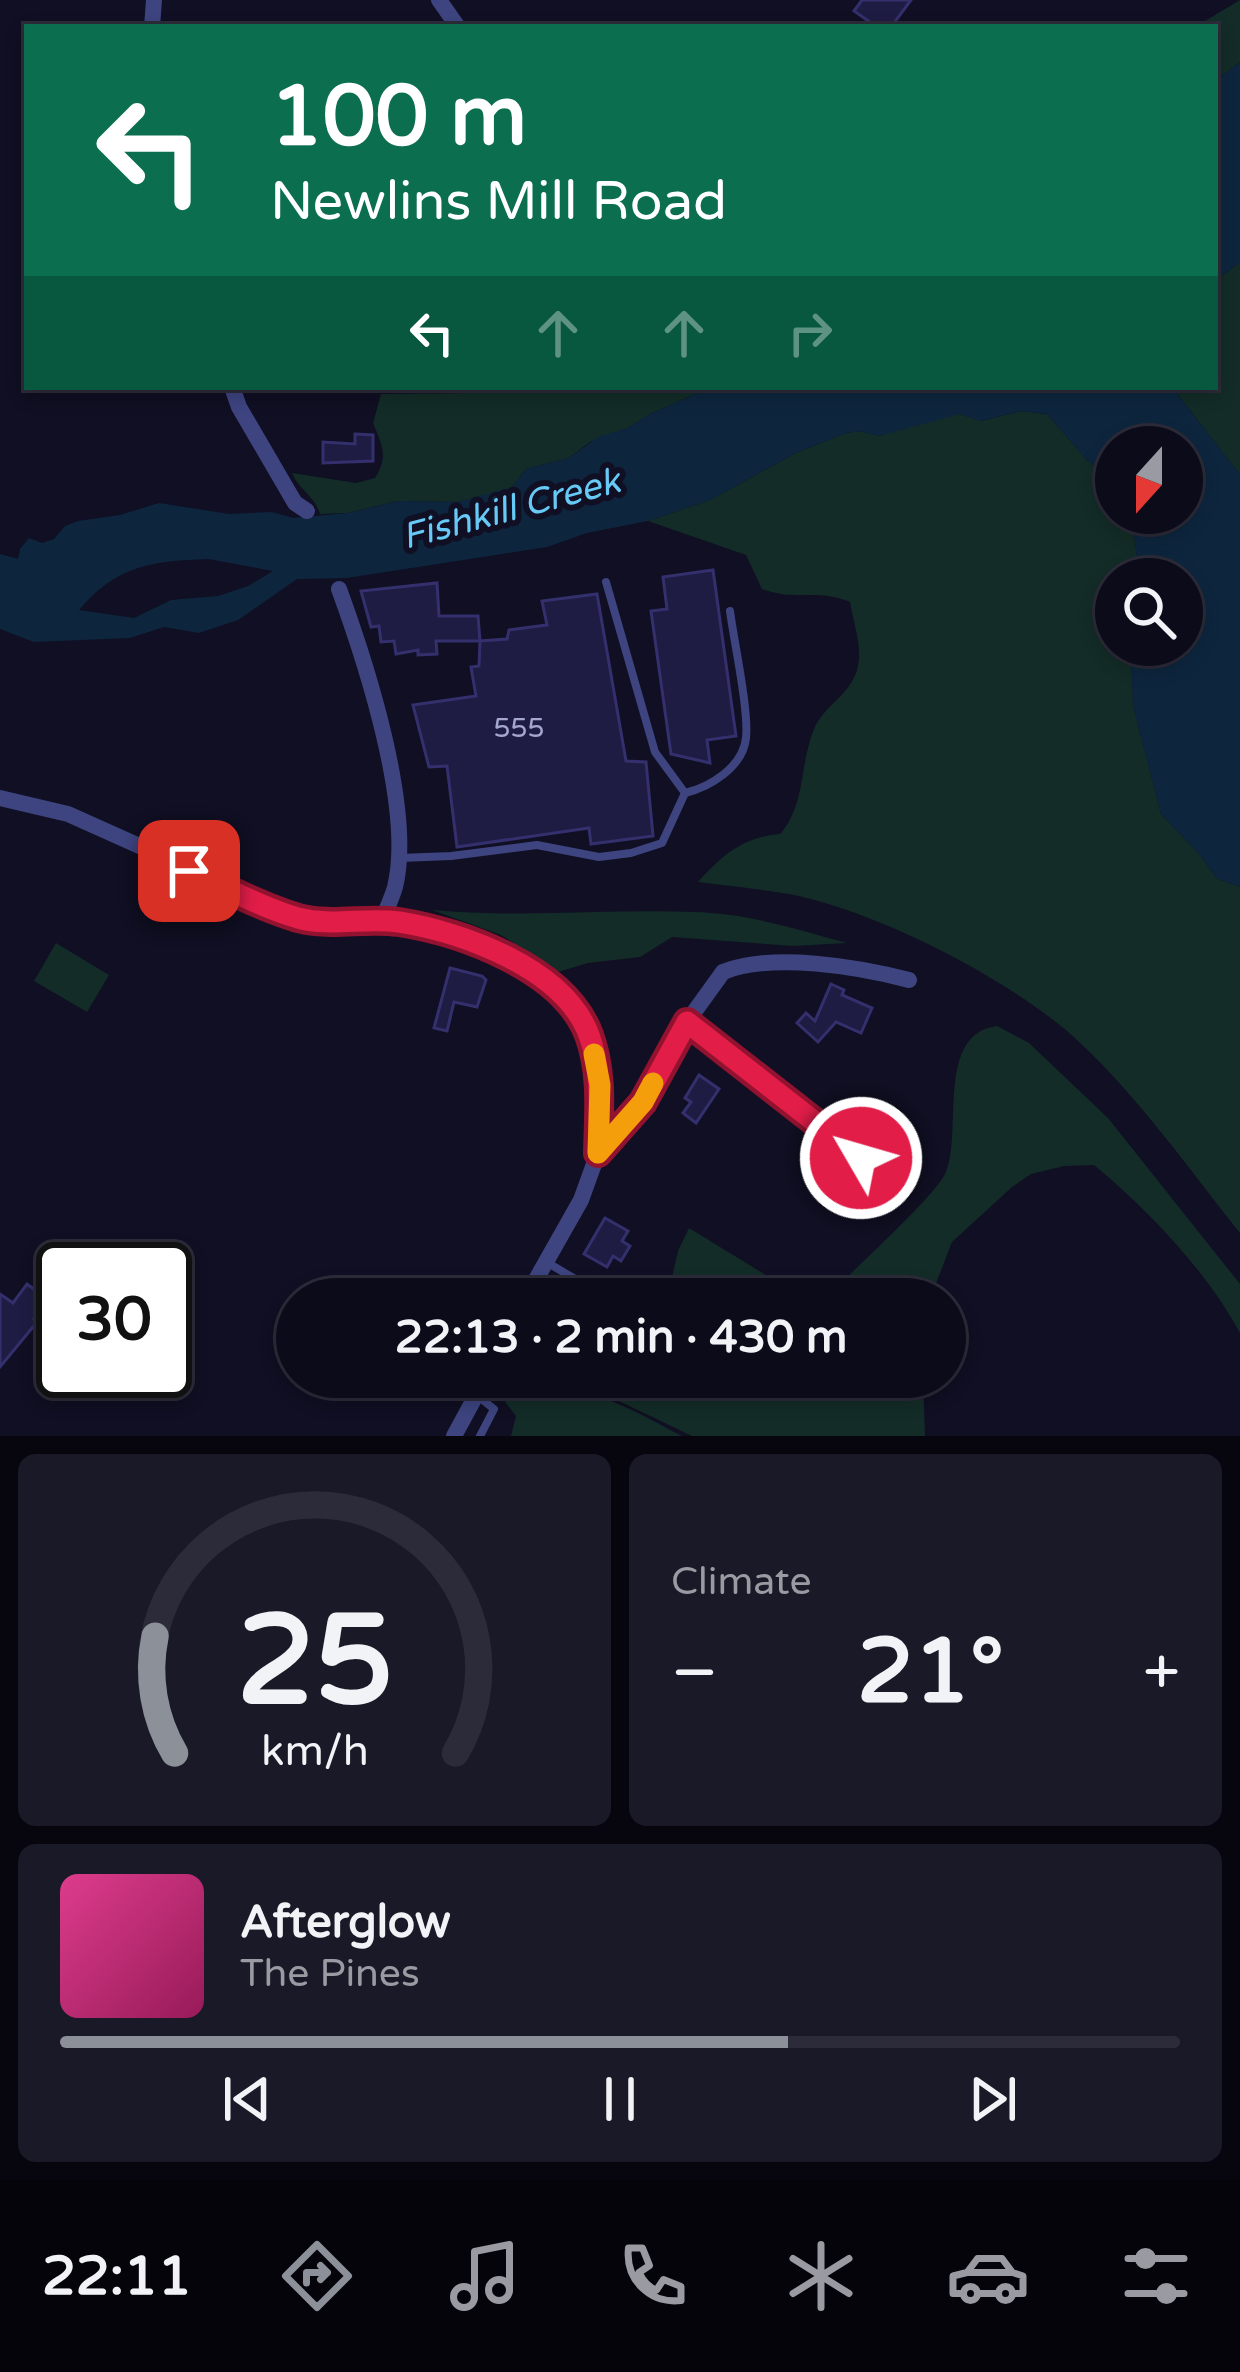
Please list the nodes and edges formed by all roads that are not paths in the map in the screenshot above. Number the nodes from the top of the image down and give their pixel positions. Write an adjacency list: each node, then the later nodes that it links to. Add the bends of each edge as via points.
1 (233, 390): 2 (street)
2 (307, 511)
3 (606, 582): 6 (lane, via 655,752)
4 (339, 589): 8 (street, via 390,773)
5 (730, 611): 6 (lane, via 746,737 728,770)
6 (685, 794): 8 (lane, via 662,843 631,853 599,857 537,845)
7 (0, 798): 9 (street, via 68,814 300,918)
8 (398, 858): 9 (street)
9 (382, 921): 12 (street, via 497,951 549,985 578,1016 600,1085)
10 (909, 980): 11 (street, via 830,966 731,969)
11 (687, 1022): 12 (street, via 643,1102); 13 (street)
12 (598, 1153): 14 (street)
13 (880, 1173)
14 (546, 1262): 15 (street); 16 (lane)
15 (537, 1278)
16 (573, 1278)
17 (476, 1398): 19 (street)
18 (480, 1398): 20 (lane, via 494,1409)
19 (454, 1436)
20 (480, 1436)

